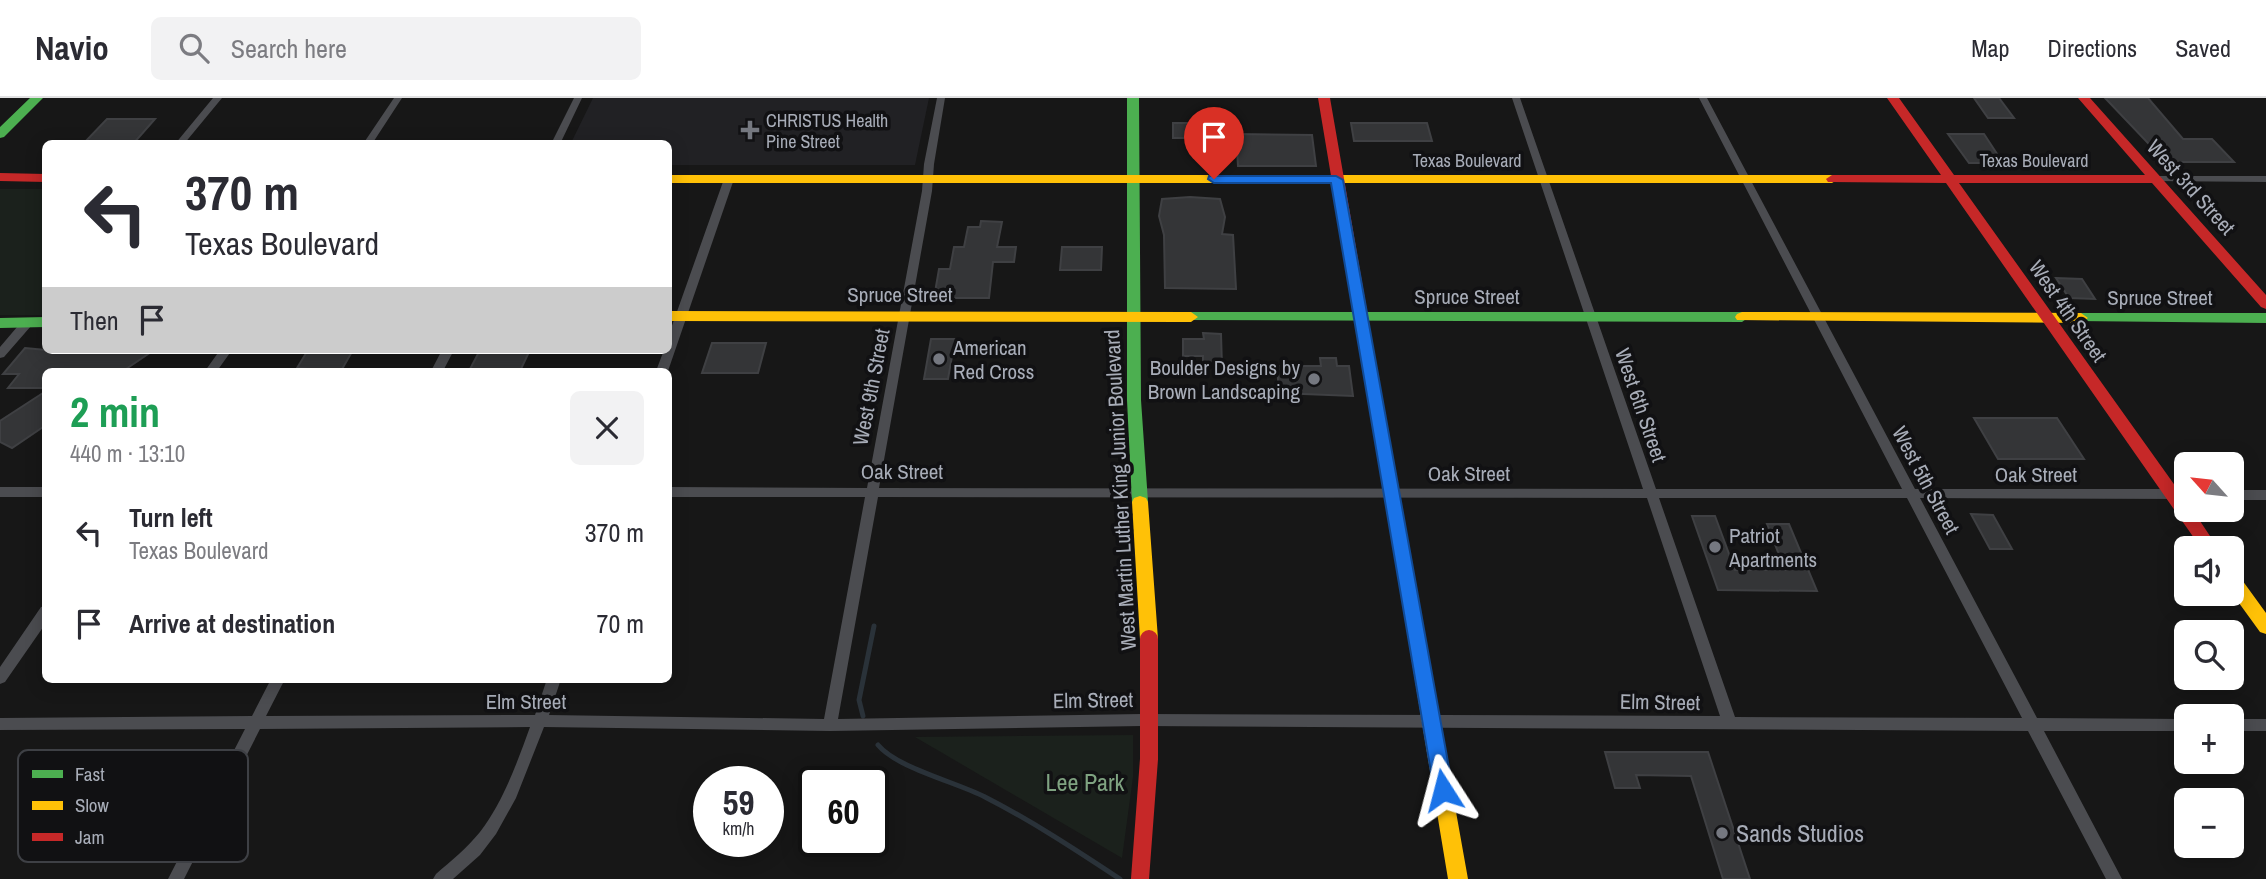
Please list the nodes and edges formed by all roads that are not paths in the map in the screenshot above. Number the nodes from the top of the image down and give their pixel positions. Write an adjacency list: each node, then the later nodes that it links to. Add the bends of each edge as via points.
1 (37, 98): 12 (main road)
2 (218, 98): 13 (street)
3 (398, 98): 14 (street)
4 (578, 98): 15 (street)
5 (940, 98): 25 (street, West 9th Street)
6 (1133, 98): 18 (main road, West Martin Luther King Junior Boulevard)
7 (1324, 98): 26 (main road)
8 (1516, 98): 27 (street, West 6th Street)
9 (1703, 98): 21 (street, West 5th Street)
10 (1893, 98): 22 (main road, West 4th Street)
11 (2084, 98): 23 (main road, West 3rd Street)
12 (0, 134)
13 (182, 140)
14 (370, 140)
15 (557, 140)
16 (0, 177): 17 (main road)
17 (42, 178)
18 (1132, 178): 25 (main road, Texas Boulevard); 26 (main road, Texas Boulevard); 31 (main road, West Martin Luther King Junior Boulevard)
19 (672, 179): 20 (main road, Texas Boulevard)
20 (729, 179): 25 (main road, Texas Boulevard); 30 (street)
21 (1746, 179): 22 (main road, Texas Boulevard); 27 (main road, Texas Boulevard); 34 (street, West 5th Street)
22 (1949, 179): 23 (main road, Texas Boulevard); 35 (main road, West 4th Street)
23 (2156, 179): 24 (street, Texas Boulevard); 28 (main road, West 3rd Street)
24 (2266, 179)
25 (928, 180): 29 (street, West 9th Street)
26 (1336, 180): 27 (main road, Texas Boulevard); 32 (main road)
27 (1543, 180): 33 (street, West 6th Street)
28 (2266, 304)
29 (905, 315): 30 (main road, Spruce Street); 31 (main road, Spruce Street); 42 (street, West 9th Street)
30 (675, 316)
31 (1132, 316): 32 (main road, Spruce Street); 43 (main road, West Martin Luther King Junior Boulevard)
32 (1362, 317): 33 (main road, Spruce Street); 44 (main road)
33 (1589, 317): 34 (main road, Spruce Street); 48 (street, West 6th Street)
34 (1820, 317): 35 (main road, Spruce Street); 49 (street, West 5th Street)
35 (2047, 318): 36 (main road, Spruce Street); 41 (main road, West 4th Street)
36 (2266, 318)
37 (42, 322): 39 (main road)
38 (0, 323): 39 (main road)
39 (27, 323): 40 (street)
40 (0, 354)
41 (2174, 487)
42 (871, 491): 43 (street, Oak Street); 47 (street, Oak Street); 65 (street, West 9th Street)
43 (1138, 491): 44 (street, Oak Street); 73 (main road, West Martin Luther King Junior Boulevard, bridge, via 1152,712)
44 (1392, 491): 48 (street, Oak Street); 61 (main road)
45 (0, 492): 46 (street)
46 (42, 492)
47 (672, 492)
48 (1652, 493): 49 (street, Oak Street); 63 (street, West 6th Street)
49 (1911, 493): 50 (street, Oak Street); 64 (street, West 5th Street)
50 (2174, 494)
51 (2244, 495): 52 (street)
52 (2266, 495)
53 (2244, 596): 55 (main road)
54 (42, 617): 56 (street)
55 (2266, 627)
56 (0, 678)
57 (276, 683): 60 (street)
58 (553, 683): 59 (street)
59 (539, 721): 60 (street, Elm Street); 65 (street, Elm Street); 72 (street, via 524,765 490,831)
60 (255, 723): 62 (street, Elm Street); 69 (street)
61 (1432, 723): 63 (street, Elm Street); 65 (street, Elm Street, via 1142,720); 74 (main road)
62 (0, 724)
63 (1730, 724): 64 (street, Elm Street)
64 (2034, 724): 66 (street, Elm Street); 75 (street, West 5th Street)
65 (830, 725)
66 (2174, 725)
67 (2244, 725): 68 (street)
68 (2266, 725)
69 (241, 750)
70 (185, 862): 71 (street)
71 (176, 879)
72 (441, 879)
73 (1140, 879)
74 (1458, 879)
75 (2115, 879)

